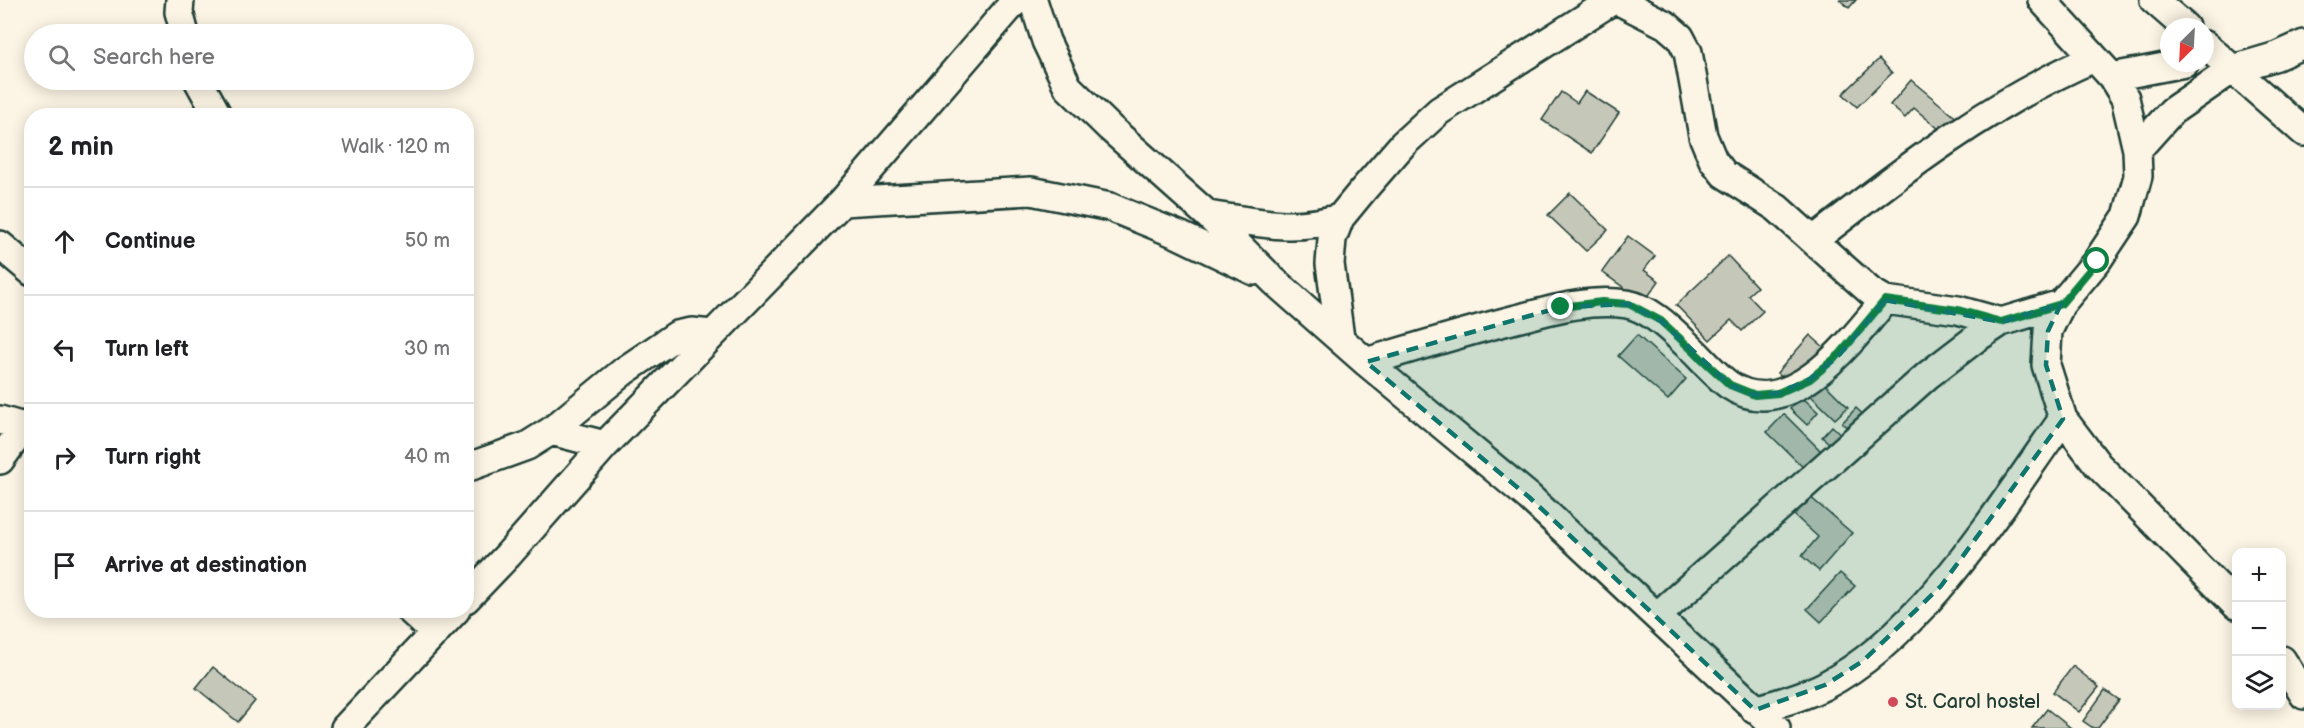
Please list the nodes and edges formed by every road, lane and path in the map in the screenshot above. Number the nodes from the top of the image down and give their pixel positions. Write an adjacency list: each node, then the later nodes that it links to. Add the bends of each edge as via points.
1 (180, 0): 8 (street)
2 (1016, 0): 17 (street)
3 (1033, 0): 18 (street, via 1068,87)
4 (1615, 0): 19 (street, via 1439,111 1403,144); 20 (street, via 1666,25 1680,37 1688,51 1703,136 1724,174 1777,208)
5 (2042, 0): 12 (street)
6 (2154, 0): 7 (street)
7 (2175, 18)
8 (182, 24)
9 (2304, 44): 10 (street, via 2277,56)
10 (2215, 57): 15 (street); 16 (street)
11 (2160, 64): 12 (street)
12 (2103, 67): 16 (street, via 2125,98); 20 (street, via 2038,84 1882,187)
13 (204, 90): 14 (street)
14 (214, 108)
15 (2304, 132)
16 (2137, 150): 25 (street, via 2138,176 2127,216)
17 (842, 202): 23 (street, via 1031,191 1110,207); 27 (street)
18 (1208, 215): 19 (street, via 1290,226); 23 (street)
19 (1340, 218): 28 (street, via 1332,239 1330,264)
20 (1814, 240): 24 (street)
21 (0, 245): 22 (street)
22 (24, 265)
23 (1274, 280): 28 (street)
24 (1885, 300): 26 (street, via 1958,310); 29 (street, via 1840,354 1810,379 1778,393 1755,395 1730,385 1661,321 1629,304 1602,302 1561,307)
25 (2061, 304): 26 (street); 30 (street, via 2048,331 2046,365)
26 (2001, 322): 38 (street, via 1928,375)
27 (712, 334): 32 (street, via 692,332 660,344); 33 (street)
28 (1340, 338): 29 (street)
29 (1366, 362): 38 (street, via 1529,497)
30 (2063, 419): 37 (street, via 2098,465); 44 (street, via 1988,527 1906,623 1863,661 1825,685)
31 (18, 423): 34 (street)
32 (550, 431): 33 (street); 35 (street, via 527,446)
33 (605, 444): 36 (street)
34 (0, 460)
35 (474, 465)
36 (474, 591)
37 (2233, 602)
38 (1657, 616): 44 (street)
39 (419, 618): 41 (street)
40 (449, 618): 41 (street)
41 (435, 633): 45 (street)
42 (2286, 666): 43 (street)
43 (2304, 695)
44 (1755, 710): 46 (street)
45 (345, 728)
46 (1776, 728)

